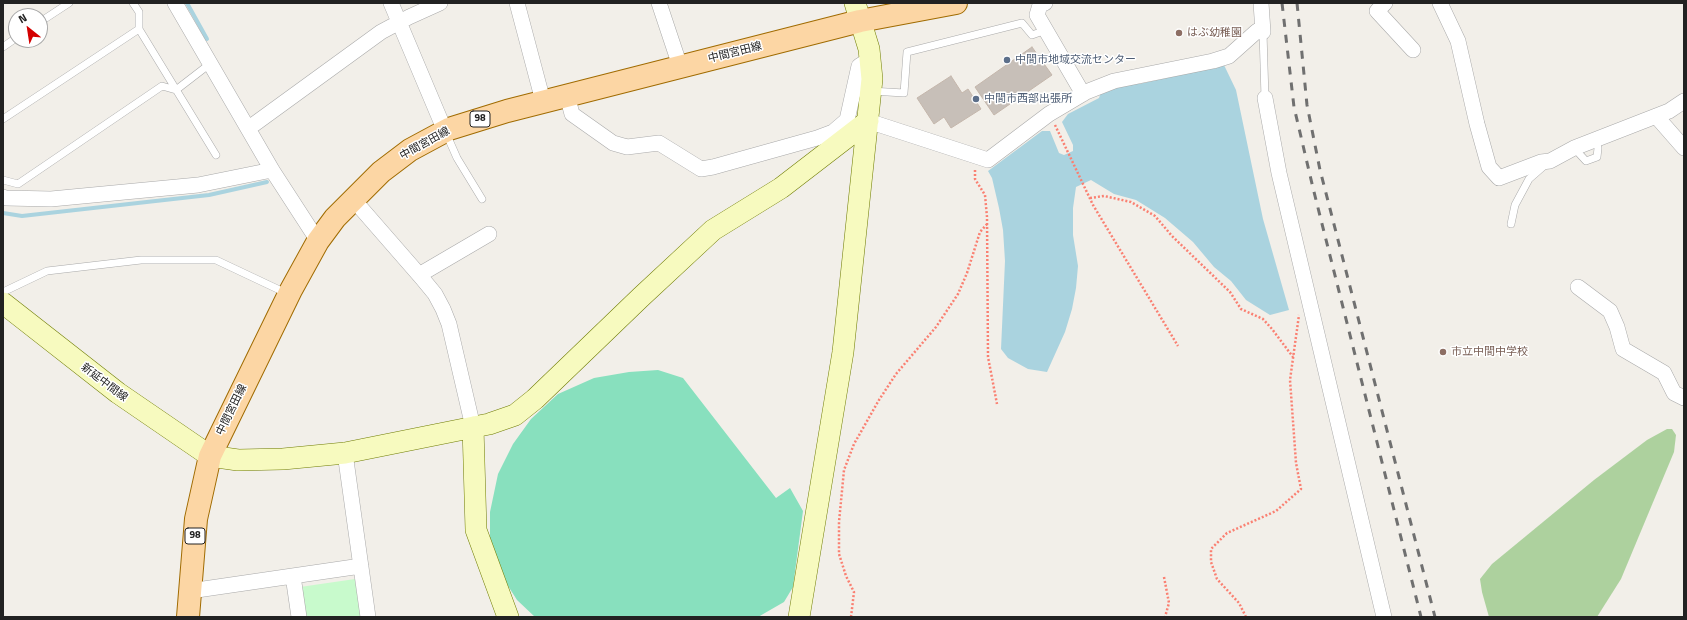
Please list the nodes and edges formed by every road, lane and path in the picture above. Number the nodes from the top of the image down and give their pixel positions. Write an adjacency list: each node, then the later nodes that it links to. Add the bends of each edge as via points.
1 (69, 3): 14 (lane)
2 (133, 3): 16 (lane, via 139,12)
3 (175, 3): 21 (street)
4 (391, 3): 15 (street)
5 (440, 3): 15 (street)
6 (517, 3): 28 (street)
7 (659, 3): 22 (street)
8 (956, 3): 13 (main road, 中間宮田線 / 98)
9 (1045, 3): 17 (street, via 1040,5 1037,15)
10 (1261, 3): 18 (street)
11 (1385, 3): 19 (street, via 1377,11)
12 (1440, 3): 39 (street, via 1458,41 1489,167 1499,178)
13 (858, 12): 20 (street); 22 (main road, 中間宮田線 / 98)
14 (48, 17)
15 (400, 22): 33 (street, via 381,32); 34 (street)
16 (139, 29): 23 (lane); 31 (lane)
17 (1046, 30): 24 (lane, via 1032,35 1022,22 907,52 904,93); 25 (street)
18 (1263, 32): 25 (street, via 1257,31 1229,56 1114,81); 27 (lane)
19 (1413, 50)
20 (870, 60): 24 (street); 26 (street, via 859,66 847,120 833,132 700,169 659,143 627,147 613,143 572,114)
21 (211, 64): 23 (lane); 33 (street)
22 (680, 66): 26 (main road, 中間宮田線 / 98)
23 (176, 90): 37 (lane); 41 (lane, via 162,86 18,184)
24 (871, 91): 32 (street)
25 (1082, 94): 38 (street, via 1049,114 988,160)
26 (567, 95): 28 (main road, 中間宮田線 / 98)
27 (1265, 98): 55 (street, via 1279,173)
28 (543, 101): 34 (main road, 中間宮田線 / 98)
29 (1684, 101): 30 (street)
30 (1656, 116): 36 (street); 39 (street, via 1574,148)
31 (3, 120)
32 (868, 121): 38 (street); 60 (street, via 781,188 713,230 515,415); 71 (street, via 843,352)
33 (249, 128): 40 (street)
34 (445, 131): 44 (main road, 中間宮田線 / 98, via 410,150 381,172); 45 (lane, via 457,158)
35 (1059, 132): 43 (path)
36 (1684, 148)
37 (216, 155)
38 (975, 156): 46 (path, via 975,179 985,195)
39 (1550, 161): 47 (lane, via 1529,179 1515,205)
40 (272, 170): 42 (street, via 198,185 51,199); 49 (street)
41 (3, 180)
42 (3, 197)
43 (1090, 198): 56 (path); 57 (path, via 1104,196 1131,202 1155,216 1230,292 1241,309 1263,319)
44 (353, 199): 49 (main road, 中間宮田線 / 98); 50 (street)
45 (482, 199)
46 (987, 224): 59 (path, via 988,357); 72 (path, via 980,232 958,294 936,327 896,374 879,400 854,444 844,470 839,554 854,592)
47 (1511, 224)
48 (489, 234): 50 (street)
49 (318, 241): 53 (main road, 中間宮田線 / 98)
50 (419, 274): 60 (street, via 435,294 450,324)
51 (1578, 287): 58 (street, via 1610,311 1623,348 1664,373 1674,393)
52 (3, 292): 53 (lane, via 47,271 141,260 216,260)
53 (289, 294): 62 (main road, 中間宮田線 / 98)
54 (3, 303): 62 (street, 新延中間線, via 118,393)
55 (1312, 309): 57 (path, via 1298,315); 75 (street)
56 (1178, 346)
57 (1293, 357): 74 (path, via 1290,380 1296,463 1301,489 1276,511 1227,534 1211,549 1211,562 1217,579 1239,603)
58 (1684, 398)
59 (997, 404)
60 (473, 427): 61 (street); 70 (street, via 476,530)
61 (345, 453): 62 (street, via 283,459 238,460); 63 (street)
62 (210, 456): 66 (main road, 中間宮田線 / 98, via 196,520)
63 (361, 566): 64 (street); 69 (street)
64 (293, 576): 66 (street); 68 (street)
65 (1164, 577): 73 (path, via 1169,602)
66 (190, 591): 67 (main road, 中間宮田線 / 98)
67 (188, 617)
68 (299, 617)
69 (368, 617)
70 (508, 617)
71 (799, 617)
72 (851, 617)
73 (1165, 617)
74 (1246, 617)
75 (1384, 617)

